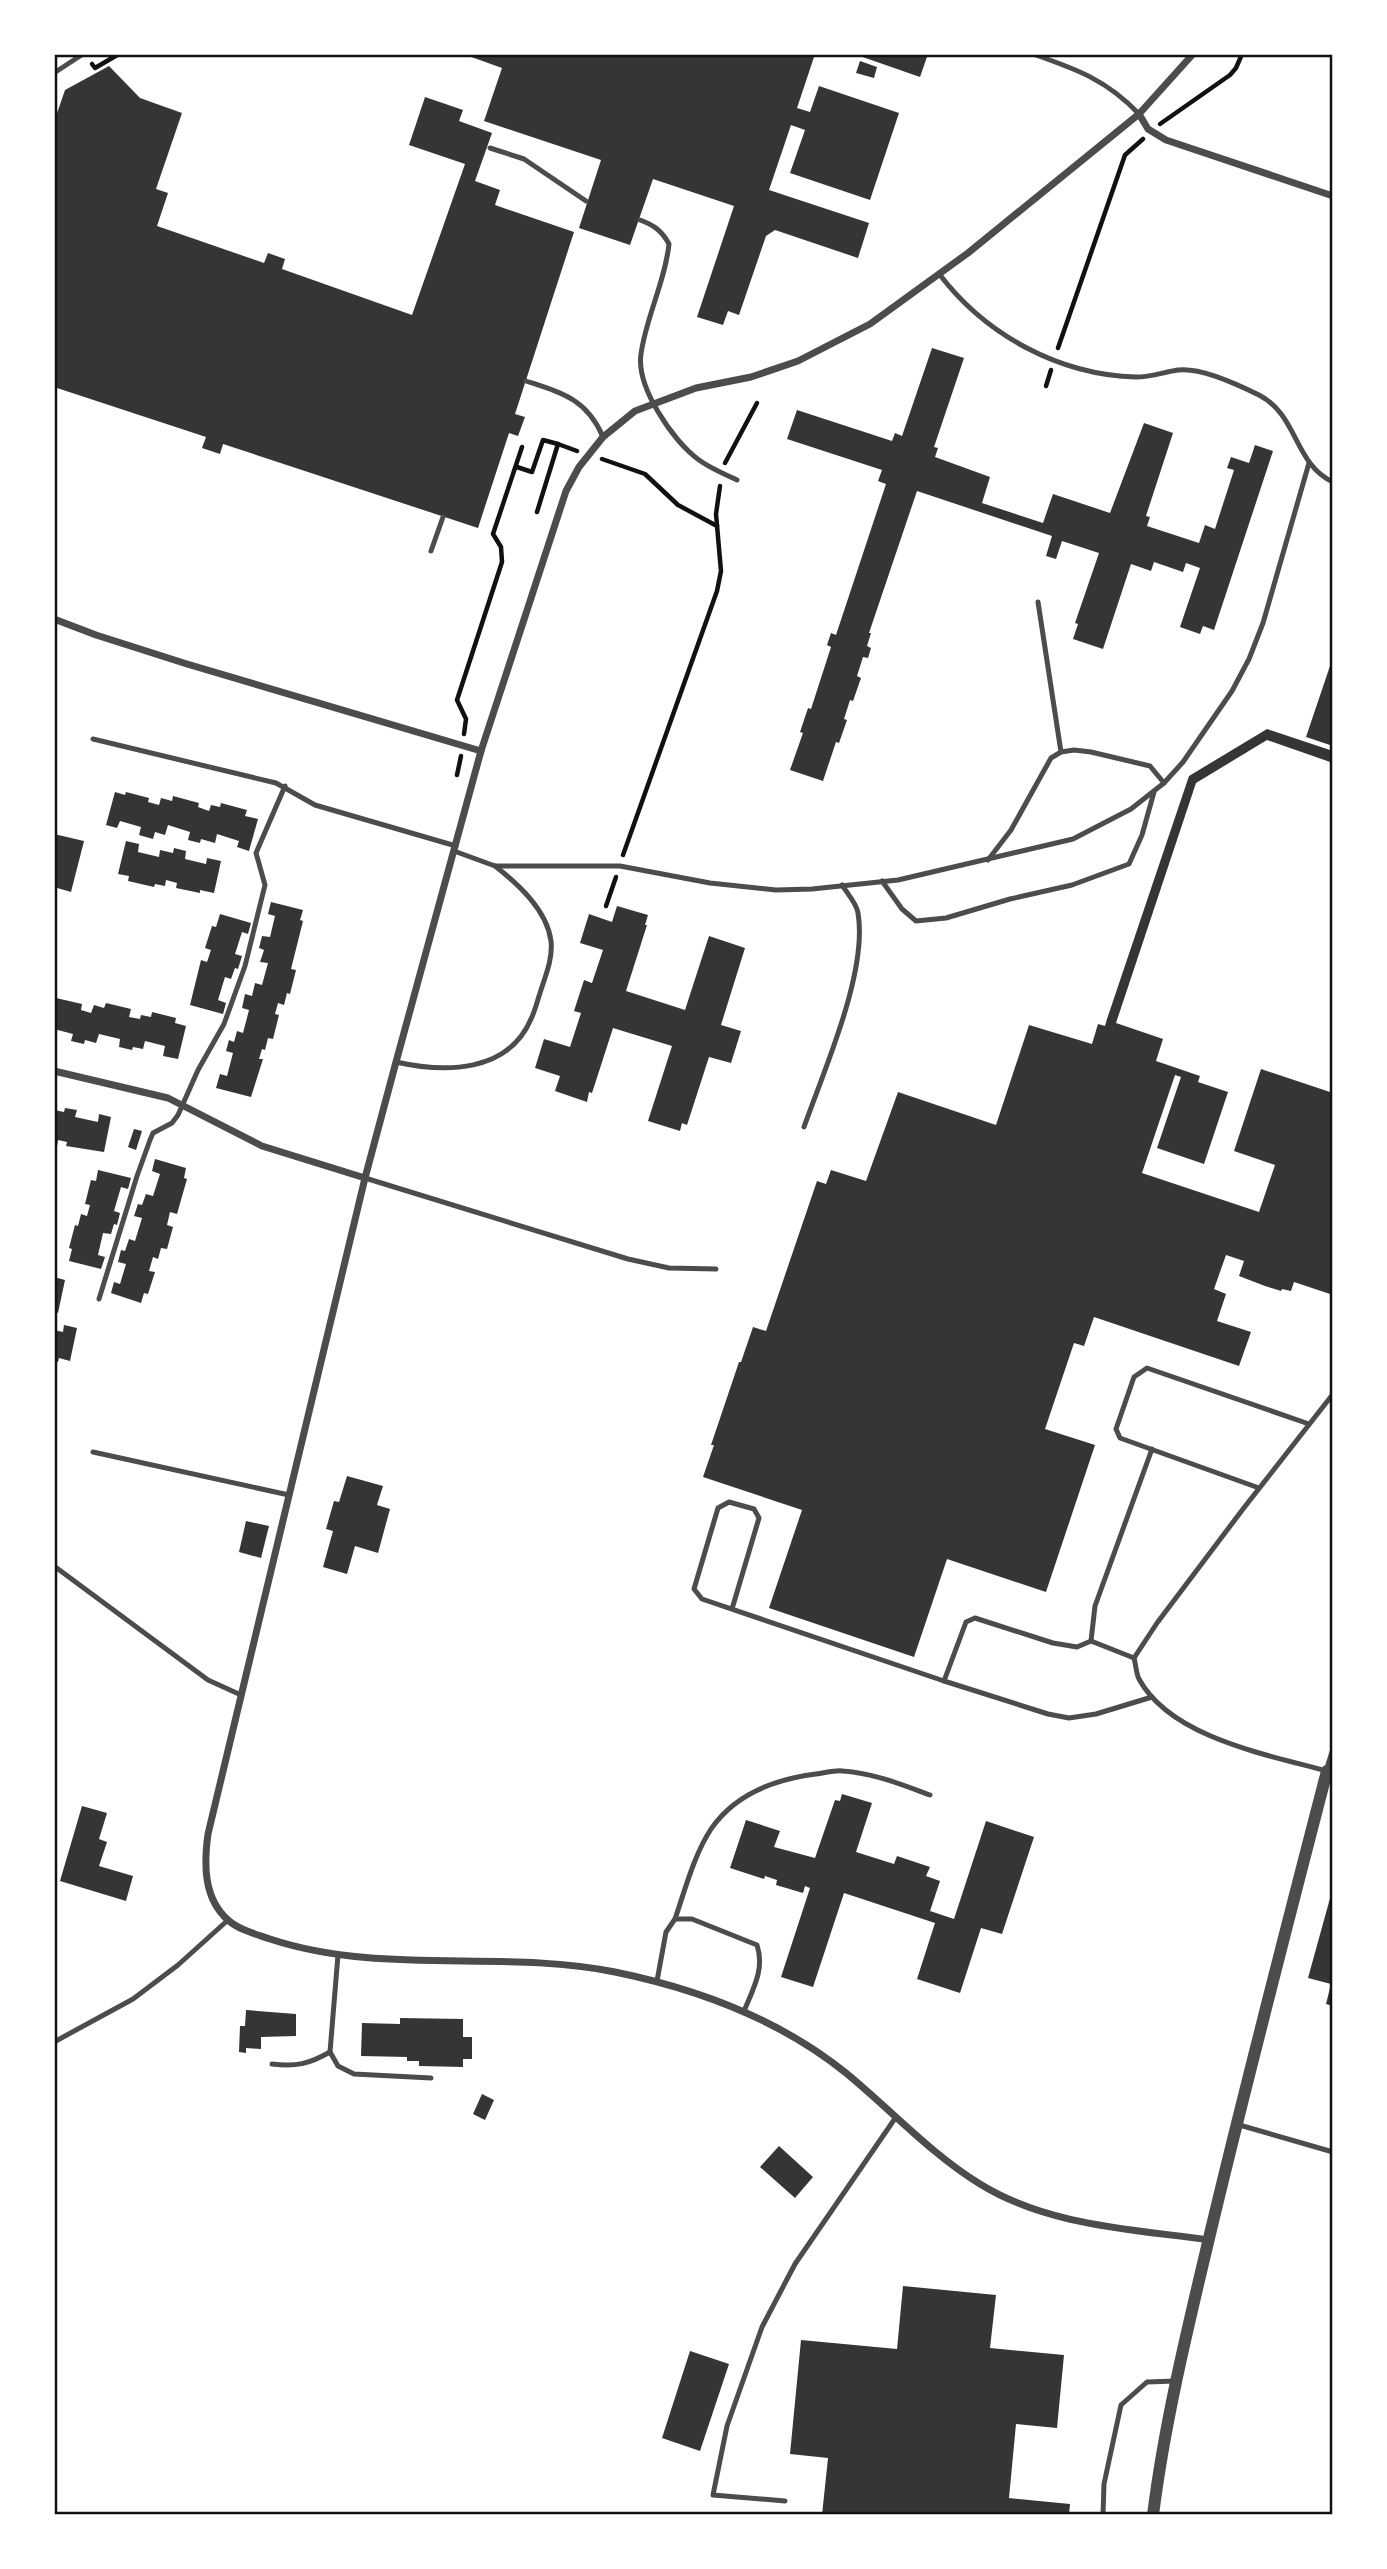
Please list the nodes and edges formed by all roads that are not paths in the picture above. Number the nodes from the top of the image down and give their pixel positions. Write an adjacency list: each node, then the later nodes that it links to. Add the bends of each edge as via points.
1 (83, 54): 4 (lane)
2 (1033, 54): 5 (lane, via 1095,78)
3 (1193, 54): 5 (street)
4 (54, 73)
5 (1139, 114): 7 (street, via 1166,140); 10 (street)
6 (489, 148): 8 (lane, via 524,159)
7 (1333, 195)
8 (586, 201)
9 (640, 220): 12 (lane, via 663,234 669,244 640,356 643,380)
10 (940, 275): 12 (street, via 870,324 797,361); 14 (lane, via 963,302 1003,335 1054,360 1136,377 1193,370 1258,395 1281,412)
11 (526, 381): 13 (lane, via 571,397 590,414)
12 (654, 402): 13 (street); 15 (lane, via 684,447)
13 (603, 437): 22 (street, via 566,491 558,511)
14 (1309, 463): 16 (lane); 24 (lane, via 1249,659 1212,720)
15 (737, 480)
16 (1333, 482)
17 (443, 516): 18 (lane)
18 (431, 551)
19 (1038, 602): 23 (lane)
20 (54, 619): 22 (street, via 187,664)
21 (93, 739): 25 (lane)
22 (481, 751): 27 (street)
23 (1061, 752): 24 (lane, via 1074,750 1150,766); 28 (lane, via 1051,758 1012,831)
24 (1164, 783): 26 (lane)
25 (285, 786): 27 (lane, via 316,805); 34 (lane, via 256,853 265,885 245,966 224,1024)
26 (1154, 791): 28 (lane, via 1132,809 1073,839); 30 (lane, via 1129,864 1072,885 946,919 916,921)
27 (455, 848): 29 (lane); 32 (street)
28 (988, 860): 30 (lane)
29 (495, 866): 31 (lane, via 620,866 776,890); 32 (lane, via 531,900 551,940 549,964 531,1021 505,1052 486,1061 448,1070)
30 (882, 881): 31 (lane)
31 (842, 886): 35 (lane, via 858,910 859,942 850,995)
32 (396, 1062): 36 (street)
33 (54, 1071): 34 (street)
34 (181, 1105): 36 (street, via 262,1146); 38 (lane, via 174,1122 153,1133 150,1140)
35 (804, 1127)
36 (365, 1178): 37 (lane, via 628,1259 669,1268); 44 (street)
37 (716, 1269)
38 (99, 1299)
39 (1333, 1394): 40 (lane)
40 (1309, 1424): 41 (lane, via 1147,1368 1134,1377 1116,1429 1120,1438); 43 (lane)
41 (1152, 1449): 43 (lane); 47 (lane, via 1096,1606)
42 (93, 1452): 44 (lane)
43 (1259, 1488): 48 (lane)
44 (289, 1495): 50 (street)
45 (54, 1566): 50 (lane, via 208,1680)
46 (732, 1609): 46 (lane, via 702,1599 694,1589 718,1508 729,1502 754,1510 759,1518); 49 (lane)
47 (1091, 1641): 48 (lane); 49 (lane, via 1077,1647 1053,1643 975,1618 967,1622)
48 (1134, 1658): 51 (lane, via 1138,1677)
49 (944, 1681): 51 (lane, via 1069,1718)
50 (241, 1696): 56 (street, via 204,1866 211,1895)
51 (1152, 1697): 53 (lane, via 1217,1740)
52 (1333, 1752): 53 (street)
53 (1327, 1771): 65 (street)
54 (930, 1795): 55 (lane, via 842,1771 760,1787 726,1811 710,1831)
55 (675, 1919): 58 (lane, via 666,1932); 59 (lane, via 692,1919 757,1945 762,1958 759,1975)
56 (228, 1920): 57 (street, via 251,1933); 60 (lane, via 133,1999)
57 (338, 1955): 58 (street, via 598,1968); 61 (lane)
58 (657, 1981): 59 (street)
59 (744, 2011): 64 (street, via 844,2071)
60 (54, 2042)
61 (330, 2052): 62 (lane, via 290,2067); 63 (lane, via 338,2066 354,2074)
62 (272, 2064)
63 (431, 2078)
64 (896, 2117): 67 (street, via 941,2156 1023,2206 1099,2226); 69 (lane, via 795,2264 762,2327 727,2426 713,2495)
65 (1236, 2124): 66 (lane); 67 (street)
66 (1333, 2152)
67 (1209, 2240): 68 (street)
68 (1176, 2381): 70 (lane, via 1147,2382 1121,2405 1104,2484); 71 (street)
69 (785, 2501)
70 (1103, 2515)
71 (1153, 2515)

